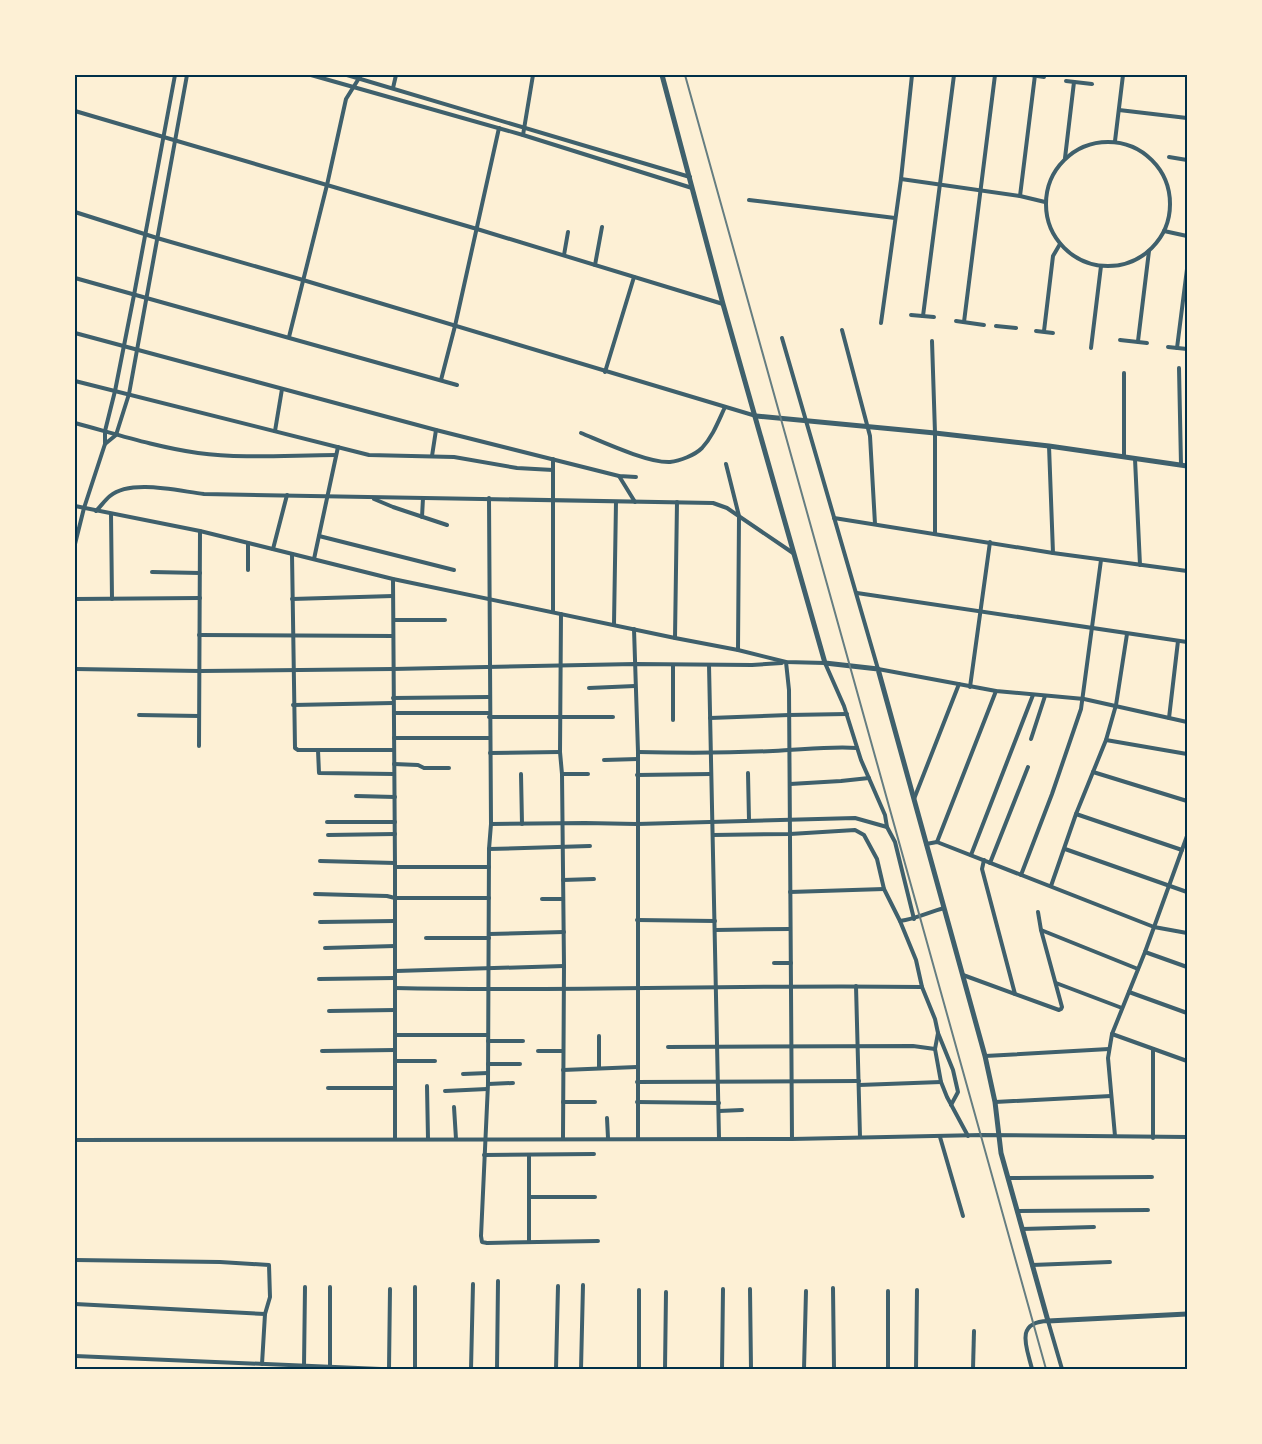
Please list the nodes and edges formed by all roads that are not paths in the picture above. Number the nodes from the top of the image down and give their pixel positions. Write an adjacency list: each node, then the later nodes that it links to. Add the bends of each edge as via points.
1 (175, 75): 26 (street)
2 (187, 75): 27 (street)
3 (311, 75): 18 (street)
4 (347, 75): 14 (street)
5 (396, 75): 19 (street)
6 (533, 75): 23 (street)
7 (662, 75): 32 (street)
8 (912, 75): 33 (street)
9 (954, 75): 35 (street)
10 (995, 75): 37 (street)
11 (1033, 75): 13 (street); 38 (street)
12 (1123, 75): 20 (street)
13 (1044, 76)
14 (360, 77): 18 (street); 19 (street)
15 (1066, 81): 16 (street)
16 (1074, 82): 17 (street); 30 (street)
17 (1092, 84)
18 (352, 87): 24 (street); 34 (street, via 346,99)
19 (393, 88): 23 (street)
20 (1119, 110): 22 (street); 28 (street)
21 (75, 111): 26 (street)
22 (1187, 118)
23 (524, 127): 25 (street); 32 (street)
24 (499, 128): 25 (street); 44 (street)
25 (523, 135): 36 (street)
26 (164, 136): 27 (street); 47 (street)
27 (175, 139): 34 (street); 49 (street)
28 (1115, 141): 30 (street, via 1086,145); 45 (street, via 1143,152 1163,174 1170,202)
29 (1169, 157): 31 (street)
30 (1065, 158): 40 (street, via 1053,174)
31 (1187, 160)
32 (690, 177): 36 (street)
33 (900, 179): 35 (street); 42 (street)
34 (327, 185): 44 (street); 58 (street)
35 (940, 185): 37 (street); 63 (street)
36 (692, 188): 61 (street)
37 (980, 190): 38 (street); 66 (street)
38 (1020, 196): 40 (street)
39 (749, 200): 42 (street)
40 (1045, 202): 50 (street, via 1049,224)
41 (75, 212): 47 (street)
42 (895, 218): 67 (street)
43 (602, 228): 53 (street)
44 (477, 229): 52 (street); 69 (street)
45 (1164, 231): 48 (street); 51 (street)
46 (568, 232): 52 (street)
47 (146, 234): 49 (street); 59 (street)
48 (1187, 236)
49 (157, 238): 58 (street); 60 (street)
50 (1060, 244): 54 (street, via 1086,263); 74 (street, via 1053,256)
51 (1149, 251): 54 (street, via 1119,266); 81 (street)
52 (564, 255): 53 (street)
53 (595, 265): 56 (street)
54 (1102, 266): 85 (street)
55 (1187, 269): 86 (street)
56 (634, 277): 61 (street); 90 (street)
57 (75, 278): 59 (street)
58 (303, 280): 69 (street); 77 (street)
59 (134, 295): 60 (street); 83 (street)
60 (146, 298): 77 (street); 88 (street)
61 (723, 304): 99 (street)
62 (911, 315): 63 (street)
63 (923, 316): 64 (street)
64 (934, 318)
65 (956, 321): 66 (street)
66 (964, 322): 68 (street)
67 (881, 323)
68 (984, 324)
69 (455, 326): 90 (street); 92 (street)
70 (996, 326): 71 (street)
71 (1016, 328)
72 (842, 330): 102 (street)
73 (1036, 330): 74 (street)
74 (1044, 331): 76 (street)
75 (75, 333): 83 (street)
76 (1053, 333)
77 (289, 337): 92 (street)
78 (782, 338): 100 (street)
79 (1120, 340): 81 (street)
80 (932, 341): 107 (street)
81 (1138, 341): 82 (street)
82 (1147, 343)
83 (123, 346): 88 (street); 96 (street)
84 (1168, 347): 86 (street)
85 (1091, 348)
86 (1177, 348): 87 (street)
87 (1187, 349)
88 (138, 350): 95 (street); 97 (street)
89 (1179, 368): 118 (street)
90 (605, 372): 98 (street)
91 (1124, 372): 114 (street)
92 (441, 380): 94 (street)
93 (75, 381): 96 (street)
94 (457, 385)
95 (282, 389): 103 (street); 105 (street)
96 (115, 391): 97 (street); 104 (street)
97 (129, 394): 105 (street); 108 (street)
98 (725, 407): 99 (street); 106 (street, via 713,433 700,449 672,462 658,461)
99 (756, 416): 100 (street); 147 (street)
100 (806, 420): 102 (street); 137 (street)
101 (75, 423): 104 (street)
102 (867, 426): 107 (street); 138 (street)
103 (436, 430): 113 (street); 115 (street)
104 (105, 431): 108 (street); 109 (street)
105 (275, 431): 111 (street)
106 (581, 433)
107 (935, 433): 110 (street); 141 (street)
108 (116, 435): 109 (street); 112 (street, via 210,454)
109 (106, 444): 132 (street)
110 (1049, 446): 114 (street); 148 (street)
111 (338, 447): 112 (street); 113 (street, via 369,455)
112 (336, 455): 123 (street)
113 (432, 456): 119 (street)
114 (1124, 456): 116 (street)
115 (553, 459): 119 (street); 120 (street)
116 (1135, 459): 118 (street); 152 (street)
117 (726, 464): 135 (street)
118 (1184, 465)
119 (553, 470): 127 (street)
120 (619, 476): 121 (street); 129 (street)
121 (636, 477)
122 (287, 495): 123 (street); 133 (street, via 204,494 127,488 110,495); 146 (street)
123 (328, 496): 124 (street); 142 (street)
124 (371, 498): 125 (street); 136 (street)
125 (423, 498): 126 (street); 136 (street)
126 (489, 498): 127 (street); 162 (street)
127 (553, 501): 128 (street); 167 (street)
128 (616, 502): 129 (street); 171 (street)
129 (635, 502): 130 (street)
130 (677, 502): 135 (street, via 713,503); 178 (street)
131 (75, 506): 132 (street)
132 (84, 508): 133 (street); 145 (street)
133 (96, 511): 134 (street)
134 (111, 514): 140 (street); 164 (street)
135 (740, 516): 147 (street); 181 (street)
136 (422, 517): 139 (street)
137 (834, 518): 138 (street); 159 (street)
138 (875, 524): 141 (street)
139 (447, 525)
140 (200, 530): 144 (street); 157 (street)
141 (935, 534): 143 (street)
142 (319, 536): 150 (street); 154 (street)
143 (990, 542): 148 (street); 166 (street)
144 (248, 543): 146 (street); 153 (street)
145 (75, 544)
146 (272, 549): 149 (street)
147 (793, 553): 183 (street)
148 (1053, 553): 151 (street)
149 (292, 554): 150 (street); 165 (street)
150 (314, 559): 158 (street)
151 (1101, 560): 152 (street); 172 (street)
152 (1140, 565): 155 (street)
153 (248, 570)
154 (454, 570)
155 (1187, 571)
156 (152, 572): 157 (street)
157 (200, 573): 161 (street)
158 (393, 579): 160 (street); 162 (street)
159 (857, 593): 166 (street); 192 (street)
160 (393, 596): 165 (street); 169 (street)
161 (200, 598): 164 (street); 175 (street)
162 (490, 598): 167 (street); 187 (street)
163 (75, 599): 164 (street)
164 (112, 599)
165 (292, 599): 176 (street)
166 (980, 611): 172 (street); 196 (street)
167 (553, 612): 168 (street)
168 (562, 614): 171 (street); 188 (street)
169 (394, 620): 170 (street); 177 (street)
170 (445, 620)
171 (614, 624): 173 (street)
172 (1092, 628): 174 (street); 202 (street)
173 (634, 629): 178 (street); 184 (street)
174 (1127, 634): 179 (street); 205 (street)
175 (199, 635): 176 (street); 193 (street)
176 (293, 636): 177 (street); 190 (street)
177 (393, 636): 191 (street)
178 (675, 638): 181 (street)
179 (1178, 640): 180 (street); 215 (street)
180 (1187, 642)
181 (738, 650): 182 (street)
182 (786, 662): 183 (street); 186 (street); 207 (street)
183 (825, 663): 192 (street); 208 (street)
184 (634, 664): 185 (street); 188 (street); 195 (street)
185 (673, 665): 186 (street); 216 (street)
186 (709, 665): 214 (street)
187 (490, 666): 188 (street); 191 (street); 201 (street)
188 (561, 667): 212 (street)
189 (75, 669): 193 (street)
190 (293, 669): 191 (street); 193 (street); 204 (street)
191 (393, 669): 203 (street)
192 (878, 670): 194 (street); 249 (street)
193 (200, 671): 211 (street)
194 (959, 684): 196 (street); 249 (street)
195 (635, 686): 197 (street); 228 (street)
196 (970, 687): 198 (street)
197 (589, 688)
198 (996, 691): 199 (street); 267 (street)
199 (1033, 695): 200 (street); 275 (street)
200 (1045, 696): 202 (street); 220 (street)
201 (489, 697): 203 (street); 210 (street)
202 (1084, 699): 205 (street); 281 (street)
203 (393, 701): 204 (street); 206 (street)
204 (293, 705): 224 (street, via 295,748)
205 (1116, 706): 215 (street); 221 (street)
206 (394, 714): 210 (street); 218 (street)
207 (789, 714): 208 (street); 214 (street); 226 (street)
208 (847, 714): 223 (street)
209 (139, 715): 211 (street)
210 (490, 715): 212 (street); 219 (street)
211 (199, 716): 222 (street)
212 (561, 717): 213 (street); 227 (street)
213 (613, 717)
214 (710, 718): 230 (street)
215 (1169, 718): 217 (street)
216 (673, 720)
217 (1187, 722)
218 (394, 738): 219 (street); 225 (street)
219 (490, 738): 229 (street)
220 (1031, 739)
221 (1106, 740): 231 (street); 237 (street)
222 (198, 746)
223 (857, 748): 226 (street, via 834,746); 245 (street)
224 (318, 750): 225 (street); 239 (street, via 319,773)
225 (394, 750): 234 (street)
226 (789, 750): 230 (street); 246 (street)
227 (560, 752): 229 (street); 241 (street)
228 (638, 752): 230 (street); 232 (street)
229 (490, 753): 257 (street)
230 (710, 754): 243 (street)
231 (1187, 754)
232 (638, 759): 233 (street); 244 (street)
233 (604, 760)
234 (394, 764): 236 (street); 239 (street)
235 (1028, 767): 278 (street)
236 (449, 768)
237 (1093, 772): 250 (street); 251 (street)
238 (748, 773): 253 (street)
239 (394, 774): 248 (street)
240 (521, 774): 258 (street)
241 (562, 774): 242 (street); 259 (street)
242 (588, 774)
243 (711, 774): 244 (street); 256 (street)
244 (637, 775): 260 (street)
245 (868, 778): 246 (street); 261 (street)
246 (790, 784): 252 (street)
247 (356, 796): 248 (street)
248 (394, 797): 255 (street)
249 (914, 799): 268 (street)
250 (1187, 801)
251 (1076, 814): 272 (street); 274 (street)
252 (790, 819): 253 (street); 261 (street, via 855,818); 264 (street)
253 (749, 820): 256 (street)
254 (327, 822): 255 (street)
255 (395, 822): 262 (street)
256 (713, 822): 260 (street); 263 (street)
257 (491, 824): 258 (street); 273 (street)
258 (522, 824): 259 (street)
259 (562, 824): 260 (street); 271 (street)
260 (637, 824): 297 (street)
261 (887, 827): 296 (street, via 895,842)
262 (395, 834): 265 (street); 279 (street)
263 (713, 834): 264 (street); 298 (street)
264 (790, 834): 286 (street, via 860,832 877,859); 287 (street)
265 (328, 835)
266 (1187, 836): 269 (street)
267 (937, 842): 268 (street); 275 (street)
268 (926, 844): 294 (street)
269 (1186, 844): 274 (street)
270 (590, 846): 271 (street)
271 (562, 847): 273 (street); 283 (street)
272 (1065, 849): 284 (street); 285 (street)
273 (489, 850): 280 (street)
274 (1182, 850): 285 (street)
275 (971, 855): 276 (street)
276 (984, 860): 278 (street); 333 (street, via 982,869)
277 (320, 861): 279 (street)
278 (990, 863): 281 (street)
279 (395, 865): 280 (street); 290 (street)
280 (489, 867): 291 (street)
281 (1021, 875): 284 (street)
282 (594, 879): 283 (street)
283 (563, 880): 292 (street)
284 (1051, 886): 302 (street)
285 (1170, 886): 288 (street); 302 (street)
286 (884, 890): 287 (street); 300 (street)
287 (790, 892): 303 (street)
288 (1187, 892)
289 (316, 894): 290 (street)
290 (395, 898): 291 (street); 299 (street)
291 (489, 898): 308 (street)
292 (563, 899): 293 (street); 306 (street)
293 (542, 900)
294 (944, 908): 296 (street); 320 (street)
295 (1038, 912): 305 (street)
296 (914, 919): 300 (street)
297 (637, 920): 298 (street); 329 (street)
298 (715, 920): 304 (street)
299 (395, 921): 301 (street); 310 (street)
300 (900, 921): 327 (street, via 916,960)
301 (320, 922)
302 (1154, 927): 307 (street); 312 (street)
303 (790, 929): 304 (street); 314 (street)
304 (715, 930): 325 (street)
305 (1041, 930): 317 (street); 323 (street)
306 (564, 932): 308 (street); 315 (street)
307 (1187, 933)
308 (489, 936): 309 (street); 318 (street)
309 (426, 938)
310 (395, 946): 311 (street); 319 (street)
311 (325, 948)
312 (1145, 952): 316 (street); 317 (street)
313 (774, 963): 314 (street)
314 (791, 963): 326 (street)
315 (564, 966): 318 (street); 330 (street)
316 (1187, 968)
317 (1138, 969): 332 (street)
318 (488, 970): 319 (street); 331 (street)
319 (396, 972): 321 (street)
320 (963, 975): 333 (street); 356 (street)
321 (395, 978): 322 (street); 328 (street)
322 (319, 979)
323 (1056, 983): 333 (street, via 1062,1007 1059,1010); 334 (street)
324 (856, 986): 326 (street); 327 (street); 348 (street)
325 (716, 987): 326 (street); 329 (street); 347 (street)
326 (791, 987): 345 (street)
327 (922, 987): 338 (street)
328 (395, 988): 331 (street); 335 (street)
329 (637, 988): 330 (street); 362 (street)
330 (563, 989): 331 (street); 355 (street)
331 (488, 990): 341 (street)
332 (1129, 992): 334 (street); 337 (street)
333 (1015, 994)
334 (1122, 1008): 339 (street)
335 (395, 1010): 336 (street); 340 (street)
336 (329, 1011)
337 (1187, 1014)
338 (938, 1033): 350 (street); 385 (street, via 954,1070 958,1092)
339 (1112, 1034): 349 (street); 351 (street)
340 (395, 1035): 341 (street); 352 (street)
341 (488, 1035): 343 (street)
342 (598, 1036): 363 (street)
343 (488, 1041): 344 (street); 360 (street)
344 (523, 1041)
345 (791, 1046): 347 (street); 348 (street); 367 (street)
346 (668, 1047): 347 (street)
347 (718, 1047): 370 (street)
348 (858, 1047): 350 (street); 372 (street)
349 (1108, 1048): 356 (street); 379 (street)
350 (935, 1049): 371 (street)
351 (1153, 1049): 357 (street); 400 (street)
352 (395, 1050): 353 (street); 358 (street)
353 (322, 1051)
354 (538, 1051): 355 (street)
355 (563, 1051): 364 (street)
356 (985, 1056): 383 (street)
357 (1187, 1060)
358 (395, 1061): 359 (street); 376 (street)
359 (436, 1062)
360 (488, 1064): 361 (street); 365 (street)
361 (520, 1064)
362 (637, 1067): 363 (street); 369 (street)
363 (599, 1068): 364 (street)
364 (564, 1070): 380 (street)
365 (488, 1073): 366 (street); 373 (street)
366 (463, 1074)
367 (792, 1081): 370 (street); 372 (street); 405 (street)
368 (513, 1082): 373 (street)
369 (637, 1082): 370 (street); 382 (street)
370 (718, 1082): 384 (street)
371 (940, 1082): 372 (street); 385 (street)
372 (859, 1083): 392 (street)
373 (488, 1084): 377 (street)
374 (426, 1086): 402 (street)
375 (328, 1088): 376 (street)
376 (395, 1088): 401 (street)
377 (487, 1090): 378 (street); 404 (street)
378 (445, 1091)
379 (1111, 1096): 383 (street); 391 (street)
380 (563, 1102): 381 (street); 396 (street)
381 (595, 1102)
382 (637, 1102): 384 (street); 398 (street)
383 (995, 1102): 394 (street)
384 (719, 1103): 388 (street)
385 (951, 1105): 390 (street)
386 (454, 1108): 403 (street)
387 (742, 1110): 388 (street)
388 (719, 1111): 399 (street)
389 (607, 1118): 397 (street)
390 (968, 1136): 393 (street); 394 (street)
391 (1114, 1136): 394 (street); 400 (street)
392 (860, 1137): 393 (street); 405 (street)
393 (940, 1137): 416 (street)
394 (999, 1137): 411 (street)
395 (1187, 1137): 400 (street)
396 (563, 1138): 397 (street); 404 (street)
397 (608, 1138): 398 (street)
398 (638, 1138): 399 (street)
399 (719, 1138): 405 (street)
400 (1153, 1138)
401 (395, 1139): 402 (street); 406 (street)
402 (428, 1139): 403 (street)
403 (456, 1139): 404 (street)
404 (486, 1139): 408 (street)
405 (792, 1139)
406 (75, 1140)
407 (594, 1154): 409 (street)
408 (484, 1155): 409 (street); 420 (street, via 482,1242)
409 (529, 1155): 412 (street)
410 (1152, 1177): 411 (street)
411 (1008, 1178): 415 (street)
412 (530, 1197): 413 (street); 420 (street)
413 (595, 1197)
414 (1148, 1210): 415 (street)
415 (1017, 1211): 418 (street)
416 (964, 1216)
417 (1094, 1227): 418 (street)
418 (1022, 1229): 423 (street)
419 (598, 1241): 420 (street)
420 (529, 1242)
421 (75, 1260): 441 (street, via 264,1263 270,1268 270,1297)
422 (1110, 1262): 423 (street)
423 (1032, 1265): 443 (street)
424 (498, 1281): 453 (street)
425 (473, 1284): 452 (street)
426 (583, 1285): 455 (street)
427 (558, 1286): 454 (street)
428 (305, 1287): 447 (street)
429 (330, 1287): 448 (street)
430 (416, 1287): 451 (street)
431 (834, 1288): 461 (street)
432 (390, 1289): 450 (street)
433 (750, 1289): 459 (street)
434 (639, 1290): 456 (street)
435 (723, 1290): 458 (street)
436 (918, 1290): 463 (street)
437 (806, 1291): 460 (street)
438 (888, 1291): 462 (street)
439 (666, 1292): 457 (street)
440 (75, 1304): 441 (street)
441 (265, 1314): 446 (street)
442 (1187, 1314): 443 (street)
443 (1048, 1320): 465 (street, via 1034,1323 1026,1331); 466 (street)
444 (974, 1331): 464 (street)
445 (75, 1356): 446 (street)
446 (262, 1364): 447 (street)
447 (304, 1366): 448 (street)
448 (330, 1367): 449 (street)
449 (381, 1369)
450 (389, 1369)
451 (415, 1369)
452 (471, 1369)
453 (497, 1369)
454 (556, 1369)
455 (581, 1369)
456 (639, 1369)
457 (665, 1369)
458 (722, 1369)
459 (751, 1369)
460 (804, 1369)
461 (834, 1369)
462 (888, 1369)
463 (916, 1369)
464 (973, 1369)
465 (1032, 1369)
466 (1062, 1369)

